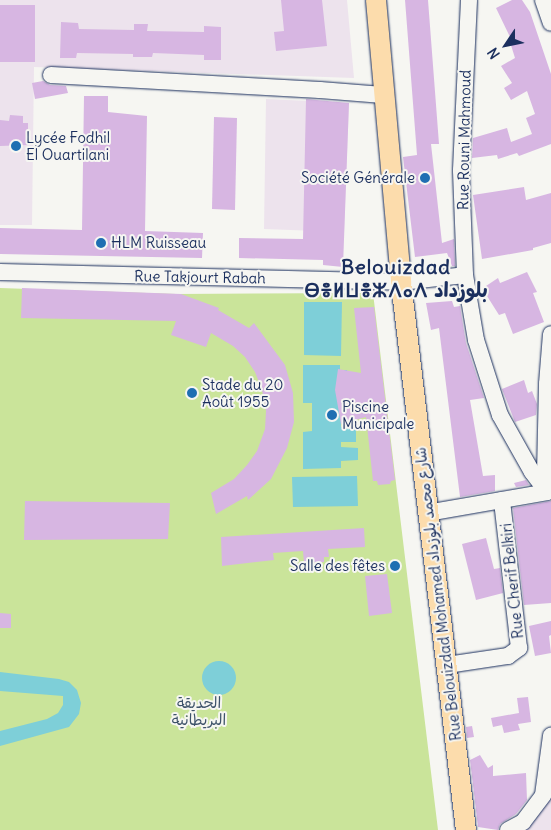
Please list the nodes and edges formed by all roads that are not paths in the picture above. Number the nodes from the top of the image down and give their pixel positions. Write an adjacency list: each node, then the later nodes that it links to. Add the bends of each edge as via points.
1 (376, 0): 6 (main road, Rue Belouizdad Mohamed شارع محمد بلوزداد)
2 (469, 0): 8 (street, Rue Rouni Mahmoud, via 461,170)
3 (543, 0): 4 (street)
4 (551, 23)
5 (51, 75): 6 (street)
6 (383, 96): 9 (main road, Rue Belouizdad Mohamed شارع محمد بلوزداد)
7 (0, 272): 9 (street, Rue Takjourt Rabah)
8 (465, 275): 9 (street); 11 (street, Rue Rouni Mahmoud, via 476,340 500,415)
9 (401, 282): 13 (main road, Rue Belouizdad Mohamed شارع محمد بلوزداد)
10 (551, 334): 11 (street, via 547,384)
11 (547, 492): 12 (street)
12 (502, 500): 13 (street); 14 (street, Rue Cherif Belkiri, via 519,648 508,656)
13 (427, 513): 14 (main road, Rue Belouizdad Mohamed شارع محمد بلوزداد)
14 (447, 665): 16 (main road, Rue Belouizdad Mohamed شارع محمد بلوزداد)
15 (551, 736): 17 (street, via 543,795 523,822)
16 (466, 830)
17 (508, 830)

